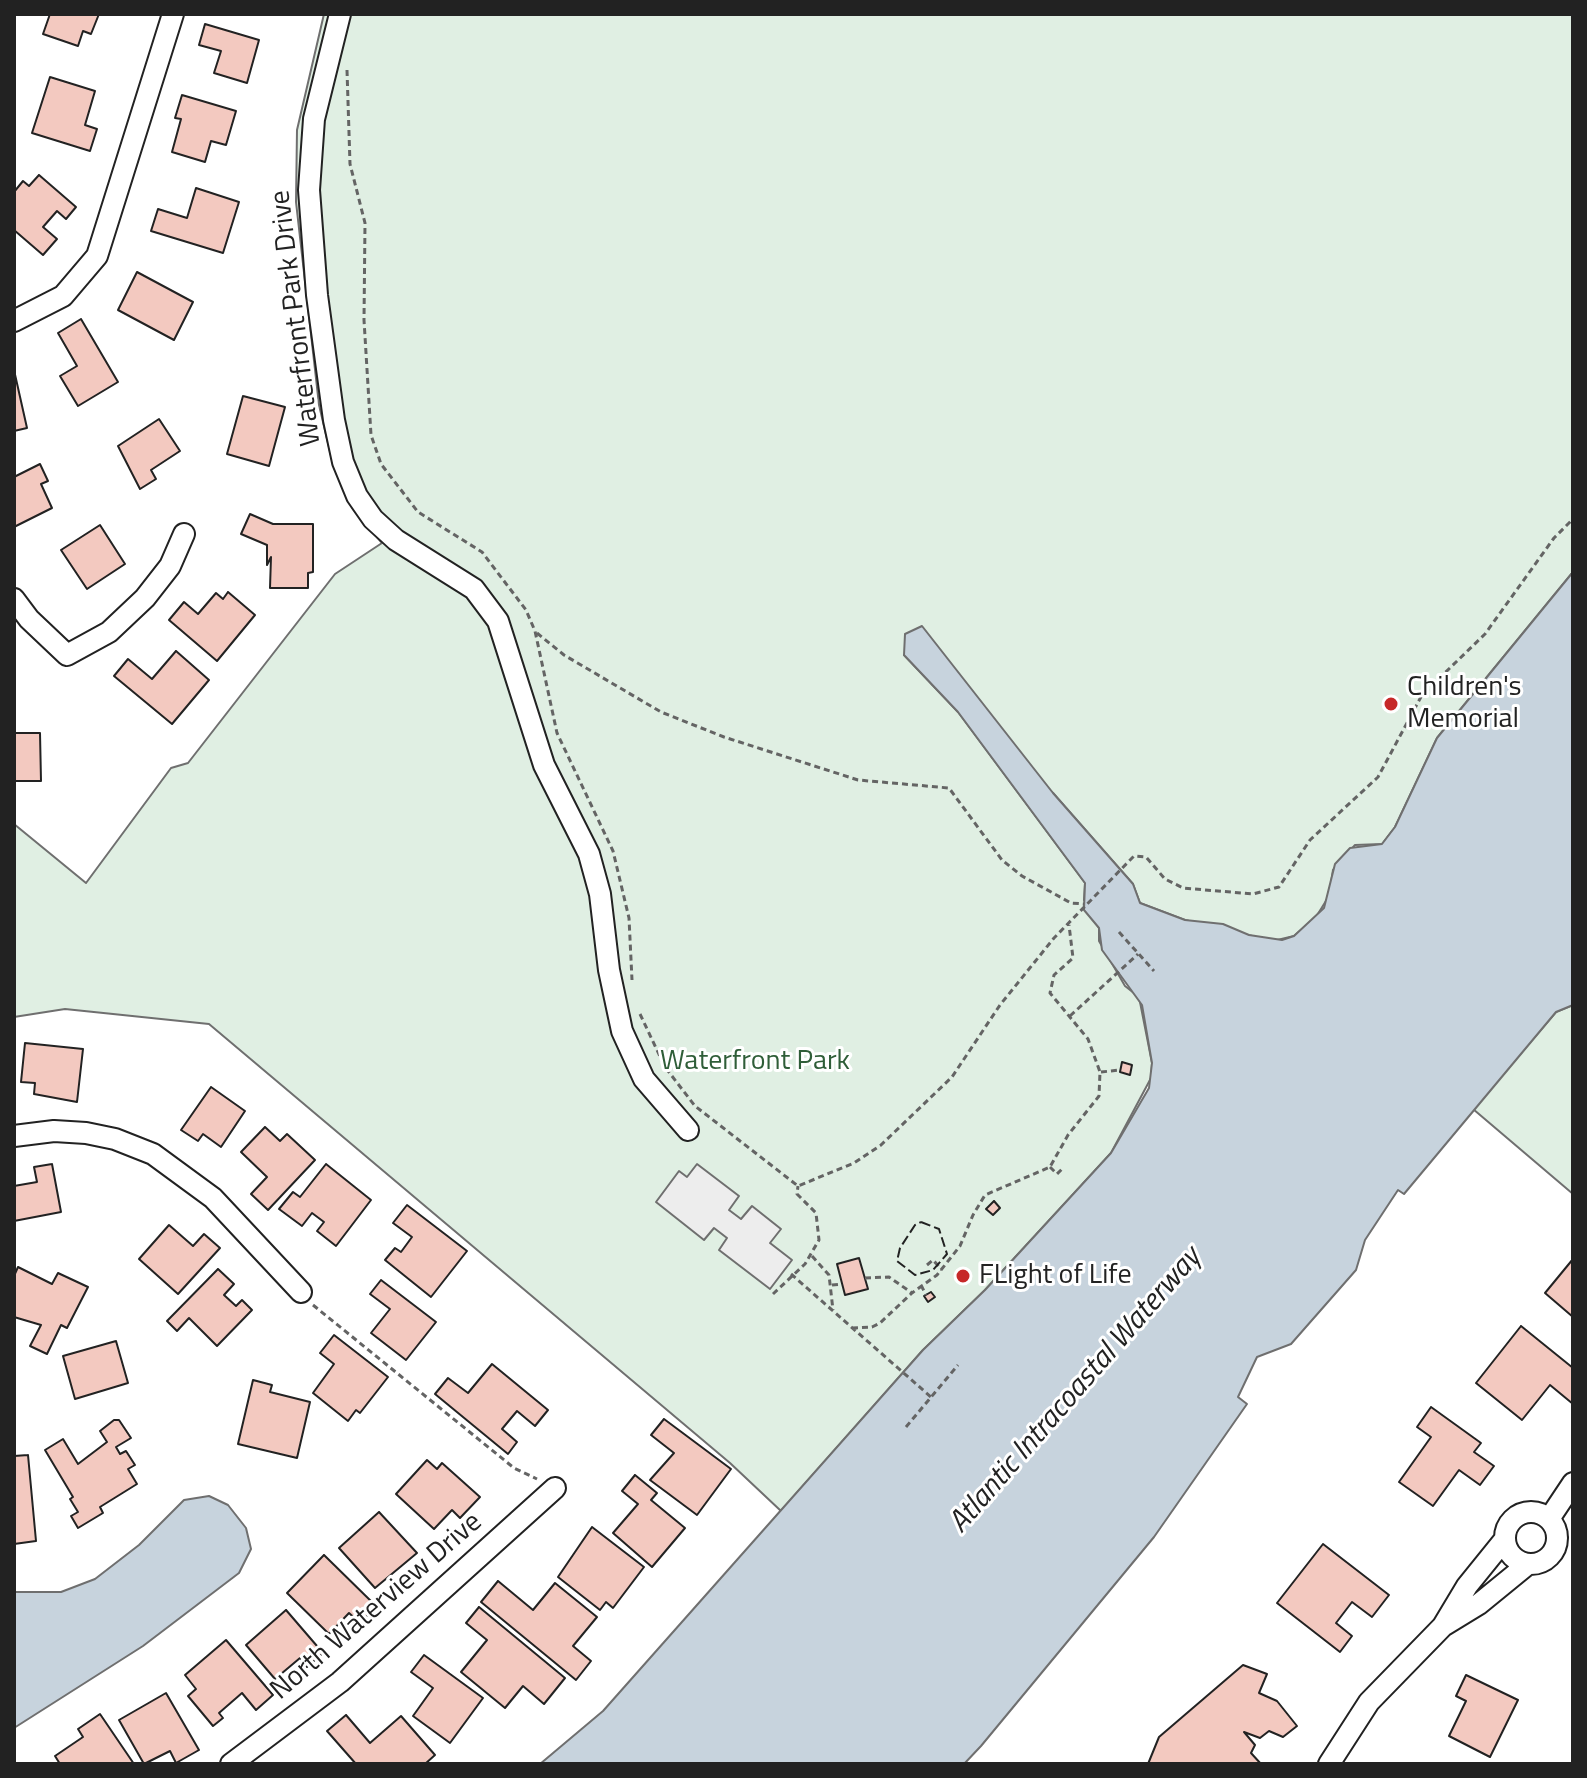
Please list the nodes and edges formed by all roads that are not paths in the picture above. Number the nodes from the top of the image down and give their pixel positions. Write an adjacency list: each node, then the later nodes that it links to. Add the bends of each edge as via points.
1 (173, 14): 3 (street, via 97,256 63,296)
2 (340, 14): 6 (street, Waterfront Park Drive, via 314,119 309,190 317,295 343,462 373,519 396,540 474,589 498,621 544,765 589,854 622,1031 644,1079)
3 (14, 321)
4 (184, 534): 5 (street, via 170,566 145,598 109,632 67,655)
5 (14, 599)
6 (688, 1130)
7 (14, 1136): 8 (street, via 86,1133 153,1154 213,1198)
8 (301, 1292)
9 (1573, 1483): 11 (street)
10 (555, 1488): 15 (street, North Waterview Drive, via 340,1682)
11 (1549, 1519): 12 (street, via 1533,1512 1521,1514 1511,1521); 13 (street, via 1557,1535 1553,1552)
12 (1505, 1539): 13 (street, via 1512,1556); 14 (street)
13 (1528, 1564): 14 (street)
14 (1443, 1626): 16 (street, via 1369,1702)
15 (231, 1764)
16 (1329, 1764)

